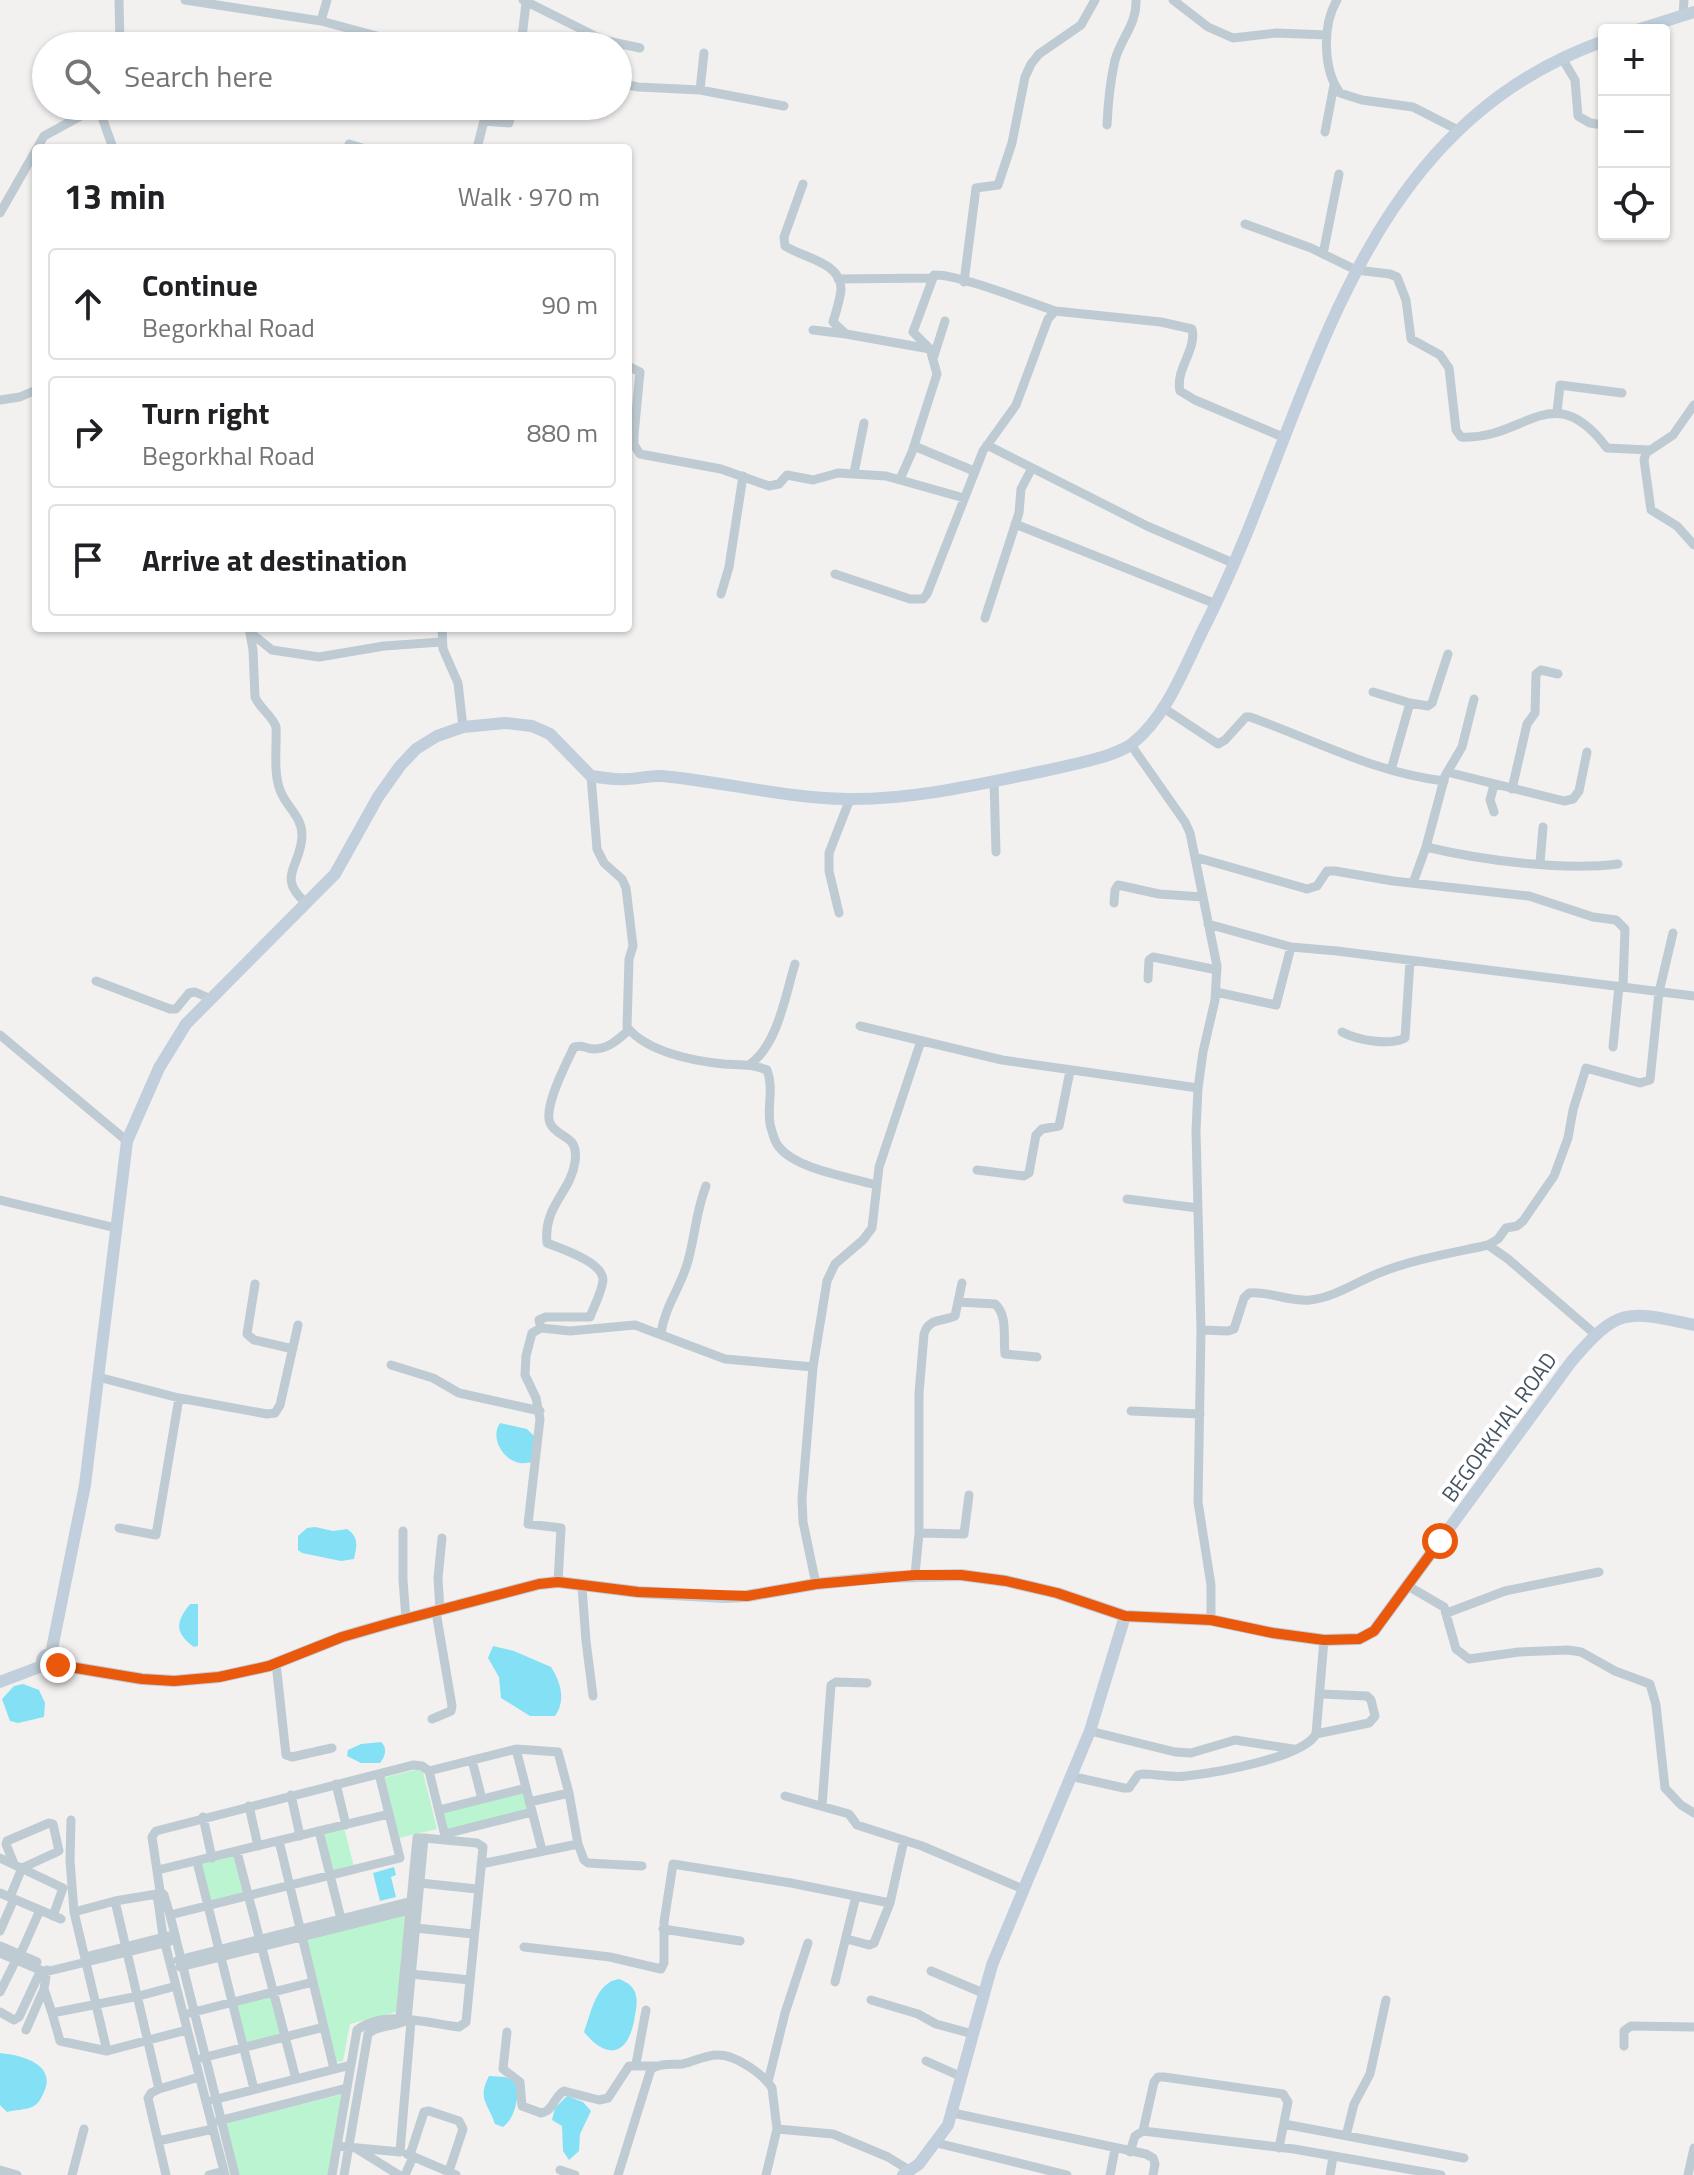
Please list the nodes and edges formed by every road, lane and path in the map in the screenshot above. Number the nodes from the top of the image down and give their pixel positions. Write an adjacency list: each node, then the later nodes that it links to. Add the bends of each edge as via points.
1 (119, 0): 13 (street)
2 (185, 0): 11 (street)
3 (327, 0): 11 (street)
4 (1095, 0): 46 (street, via 1081,25 1031,64 998,185 976,188)
5 (1136, 0): 31 (street, via 1134,21 1115,61)
6 (1175, 0): 17 (street, via 1208,27 1233,38)
7 (1337, 0): 17 (street)
8 (1684, 0): 10 (street)
9 (525, 2): 15 (street); 16 (street)
10 (1688, 14): 12 (street)
11 (321, 21): 14 (street)
12 (1656, 24)
13 (120, 32)
14 (362, 32)
15 (522, 32)
16 (587, 32)
17 (1327, 35): 23 (street)
18 (1598, 43): 22 (street)
19 (632, 46): 20 (street)
20 (640, 48)
21 (704, 53): 25 (street)
22 (1562, 58): 30 (street, via 1575,80 1578,116); 32 (street)
23 (1334, 85): 32 (street, via 1347,97 1413,107); 33 (street)
24 (632, 86): 25 (street)
25 (700, 90): 26 (street)
26 (784, 106)
27 (73, 120): 34 (street)
28 (103, 120): 35 (street)
29 (510, 120): 36 (street, via 484,121)
30 (1598, 124)
31 (1107, 125)
32 (1456, 129): 43 (street, via 1408,187)
33 (1325, 132)
34 (39, 144)
35 (112, 144)
36 (478, 144)
37 (32, 157): 40 (street)
38 (1339, 174): 42 (street)
39 (803, 184): 45 (street, via 785,246 818,260)
40 (0, 213)
41 (1245, 224): 42 (street)
42 (1323, 254): 43 (street)
43 (1356, 270): 57 (street, via 1390,274 1401,283 1411,339 1440,355 1449,368 1461,437 1494,433); 59 (street)
44 (932, 278): 45 (street); 46 (street, via 941,275); 51 (street, via 913,332)
45 (838, 279): 50 (street, via 841,288 833,322)
46 (964, 282): 47 (street)
47 (1055, 311): 59 (street, via 1192,329 1180,391); 60 (street, via 1016,405)
48 (945, 321): 51 (street)
49 (813, 330): 50 (street)
50 (846, 334): 51 (street)
51 (931, 354): 61 (street, via 936,380)
52 (632, 367): 66 (street, via 640,375 636,451)
53 (32, 392): 55 (street)
54 (1622, 393): 57 (street, via 1560,385)
55 (0, 400)
56 (1694, 405): 62 (street, via 1673,435)
57 (1557, 412): 62 (street, via 1594,431 1607,448)
58 (864, 423): 65 (street)
59 (1283, 437): 71 (street)
60 (987, 445): 63 (street); 64 (street)
61 (914, 446): 64 (street); 67 (street)
62 (1649, 450): 70 (street, via 1644,460 1651,510 1677,526)
63 (1032, 468): 69 (street, via 1021,489); 71 (street)
64 (974, 471): 68 (street)
65 (854, 473): 66 (street, via 818,480 787,475 773,487); 67 (street)
66 (743, 476): 73 (street)
67 (900, 479): 68 (street)
68 (964, 498): 72 (street, via 923,599)
69 (1015, 524): 74 (street); 75 (street)
70 (1694, 545)
71 (1233, 563): 74 (street)
72 (835, 574)
73 (721, 594)
74 (1216, 604): 85 (street)
75 (985, 618)
76 (250, 632): 105 (street, via 255,697 274,720 280,793 300,824 302,837 290,881)
77 (251, 632): 79 (street, via 272,650 319,657)
78 (442, 632): 79 (street)
79 (441, 642): 86 (street, via 458,683)
80 (1448, 654): 84 (street, via 1432,703)
81 (1558, 674): 94 (street, via 1536,674 1535,713 1527,724)
82 (1373, 692): 84 (street)
83 (1474, 699): 91 (street, via 1462,747)
84 (1410, 703): 89 (street)
85 (1162, 707): 87 (street); 89 (street, via 1218,744 1250,717)
86 (463, 727): 90 (street, via 505,723 541,729); 105 (street, via 416,749 400,766 343,862)
87 (1131, 745): 92 (street); 100 (street, via 1185,822)
88 (1587, 752): 94 (street, via 1573,799)
89 (1391, 770): 91 (street)
90 (591, 776): 95 (street, via 666,777); 122 (street, via 600,857 626,888 633,946 625,1014)
91 (1446, 776): 93 (street); 98 (street)
92 (994, 781): 95 (street); 99 (street)
93 (1494, 785): 94 (street); 96 (street)
94 (1512, 789)
95 (850, 799): 107 (street, via 829,853)
96 (1494, 812)
97 (1543, 827): 101 (street)
98 (1426, 847): 101 (street, via 1472,858); 103 (street)
99 (996, 852)
100 (1195, 857): 103 (street, via 1307,889 1317,886 1327,871); 104 (street)
101 (1540, 863): 102 (street)
102 (1618, 864)
103 (1413, 883): 116 (street, via 1529,896 1616,920 1625,929)
104 (1203, 897): 106 (street, via 1118,885); 108 (street)
105 (306, 903): 120 (street)
106 (1114, 903)
107 (839, 913)
108 (1208, 924): 110 (street); 113 (street)
109 (1673, 933): 118 (street)
110 (1291, 947): 111 (street); 117 (street, via 1276,1005)
111 (1410, 961): 116 (street); 123 (street, via 1405,1038 1393,1042)
112 (795, 964): 127 (street, via 772,1033 761,1057)
113 (1217, 970): 114 (street, via 1153,957); 117 (street)
114 (1148, 979)
115 (96, 981): 120 (street, via 170,1009 189,993)
116 (1621, 986): 118 (street); 126 (street)
117 (1216, 992): 129 (street)
118 (1659, 992): 119 (street); 138 (street, via 1650,1080 1640,1083 1586,1068 1554,1176 1520,1225 1506,1228)
119 (1694, 996)
120 (211, 999): 130 (street, via 186,1024 159,1068)
121 (860, 1026): 125 (street)
122 (629, 1030): 127 (street, via 637,1040 687,1058); 144 (street, via 610,1045 574,1047 549,1109 549,1121 575,1149 575,1164 548,1219 547,1243 588,1261 603,1279 590,1317 546,1317 539,1320)
123 (1342, 1032)
124 (0, 1035): 130 (street)
125 (921, 1041): 128 (street); 132 (street)
126 (1613, 1047)
127 (749, 1065): 132 (street, via 767,1070 773,1085 770,1125 777,1146 795,1161)
128 (1070, 1071): 129 (street); 131 (street, via 1059,1126 1036,1135 1029,1173)
129 (1198, 1088): 136 (street)
130 (127, 1141): 137 (street)
131 (977, 1170)
132 (876, 1185): 151 (street, via 869,1233 831,1271)
133 (706, 1186): 146 (street, via 688,1260)
134 (1127, 1199): 136 (street)
135 (0, 1200): 137 (street)
136 (1198, 1208): 145 (street)
137 (116, 1228): 152 (street)
138 (1488, 1245): 145 (street, via 1394,1268 1312,1300 1249,1293 1234,1329); 147 (street)
139 (962, 1283): 141 (street)
140 (255, 1284): 148 (street, via 247,1334)
141 (958, 1302): 149 (street, via 1000,1307 1005,1354); 160 (street, via 955,1316 931,1322 924,1334)
142 (298, 1325): 148 (street)
143 (1694, 1325): 147 (street, BEGORKHAL ROAD, via 1634,1314 1612,1321)
144 (541, 1328): 146 (street, via 635,1325); 154 (street, via 532,1333 525,1367)
145 (1201, 1330): 156 (street)
146 (661, 1333): 151 (street, via 725,1359)
147 (1596, 1335): 166 (street, BEGORKHAL ROAD)
148 (293, 1349): 153 (street, via 275,1413)
149 (1037, 1357)
150 (391, 1365): 154 (street, via 459,1393)
151 (813, 1367): 165 (street, via 802,1510)
152 (98, 1377): 153 (street); 174 (street)
153 (179, 1398): 158 (street, via 156,1535)
154 (540, 1411): 164 (street, via 528,1524 561,1528)
155 (1131, 1411): 156 (street)
156 (1200, 1414): 172 (street, via 1198,1502)
157 (969, 1495): 160 (street, via 964,1534)
158 (119, 1528)
159 (403, 1531): 171 (street)
160 (919, 1533): 163 (street)
161 (442, 1538): 168 (street)
162 (1599, 1572): 169 (street, via 1505,1591)
163 (915, 1575): 165 (street, BEGORKHAL ROAD); 170 (street, BEGORKHAL ROAD, via 1006,1581)
164 (558, 1582): 167 (street, BEGORKHAL ROAD); 168 (street, BEGORKHAL ROAD)
165 (816, 1584): 167 (street, BEGORKHAL ROAD, via 725,1597)
166 (1408, 1586): 169 (street); 173 (street, BEGORKHAL ROAD, via 1367,1636)
167 (582, 1587): 179 (street)
168 (438, 1611): 171 (street, BEGORKHAL ROAD); 180 (street, via 452,1706 447,1715)
169 (1447, 1613): 200 (street, via 1456,1649 1469,1659 1568,1650 1650,1684 1665,1788)
170 (1125, 1616): 172 (street, BEGORKHAL ROAD); 181 (street)
171 (406, 1619): 175 (street, BEGORKHAL ROAD)
172 (1211, 1620): 173 (street, BEGORKHAL ROAD)
173 (1324, 1640): 178 (street)
174 (54, 1659): 175 (street, BEGORKHAL ROAD, via 174,1681); 176 (street, BEGORKHAL ROAD, via 50,1671 42,1666)
175 (276, 1663): 183 (street, via 286,1755)
176 (0, 1682)
177 (867, 1683): 197 (street, via 831,1685)
178 (1321, 1694): 182 (street); 182 (street, via 1367,1696 1375,1716 1369,1723)
179 (593, 1696)
180 (432, 1719)
181 (1090, 1731): 185 (street, via 1175,1752 1191,1753 1235,1740); 189 (street)
182 (1316, 1734): 185 (street)
183 (332, 1748)
184 (516, 1749): 186 (street); 191 (street); 192 (street, via 558,1752)
185 (1296, 1750): 189 (street, via 1187,1776 1142,1774 1124,1788)
186 (472, 1760): 187 (street); 195 (street)
187 (429, 1771): 188 (street, via 413,1765); 199 (street)
188 (379, 1774): 190 (street); 201 (street)
189 (1070, 1776): 227 (street)
190 (336, 1784): 193 (street); 204 (street)
191 (526, 1788): 195 (street); 198 (street)
192 (569, 1793): 198 (street); 212 (street)
193 (291, 1795): 196 (street); 206 (street)
194 (785, 1796): 197 (street)
195 (482, 1799): 199 (street)
196 (249, 1806): 202 (street); 213 (street)
197 (822, 1806): 209 (street, via 849,1814 857,1825)
198 (531, 1807): 207 (street); 214 (street)
199 (439, 1810): 207 (street)
200 (1694, 1813)
201 (389, 1814): 204 (street); 211 (street)
202 (203, 1817): 217 (street); 222 (street, via 153,1833)
203 (71, 1820): 237 (street)
204 (346, 1825): 205 (street)
205 (319, 1831): 206 (street); 223 (street)
206 (300, 1836): 210 (street)
207 (446, 1837): 208 (street); 219 (street, via 481,1844)
208 (421, 1838): 211 (street); 224 (street); 235 (street)
209 (904, 1840): 227 (street); 233 (street)
210 (279, 1841): 213 (street); 225 (street)
211 (396, 1843): 223 (street, via 400,1858)
212 (578, 1844): 214 (street); 221 (street, via 588,1863)
213 (258, 1846): 215 (street)
214 (542, 1850): 219 (street)
215 (237, 1852): 217 (street); 230 (street)
216 (0, 1858): 220 (street)
217 (212, 1858): 218 (street)
218 (197, 1862): 222 (street); 234 (street)
219 (481, 1864): 226 (street)
220 (18, 1866): 220 (street, via 7,1841 51,1823 59,1851); 229 (street); 236 (street, via 63,1888 57,1917)
221 (642, 1866)
222 (158, 1870): 228 (street)
223 (330, 1875): 225 (street); 239 (street)
224 (420, 1883): 226 (street); 235 (street)
225 (289, 1885): 230 (street); 243 (street)
226 (477, 1889): 244 (street)
227 (1023, 1889): 268 (street)
228 (158, 1892): 232 (street); 238 (street); 245 (street)
229 (8, 1896): 236 (street); 242 (street)
230 (248, 1896): 234 (street); 248 (street)
231 (856, 1896): 233 (street); 241 (street, via 673,1864); 246 (street)
232 (115, 1901): 237 (street); 252 (street)
233 (890, 1903): 246 (street, via 874,1943)
234 (208, 1905): 238 (street); 254 (street)
235 (414, 1905): 239 (street); 240 (street); 243 (street); 279 (street)
236 (40, 1910): 255 (street)
237 (74, 1912): 256 (street)
238 (170, 1915): 245 (street)
239 (341, 1919): 243 (street)
240 (416, 1928): 244 (street); 260 (street)
241 (663, 1929): 247 (street); 251 (street, via 661,1969)
242 (0, 1931)
243 (301, 1933): 248 (street); 262 (street)
244 (473, 1934): 261 (street)
245 (170, 1938): 252 (street); 257 (street)
246 (847, 1939): 263 (street)
247 (740, 1941)
248 (261, 1943): 254 (street); 267 (street)
249 (808, 1943): 300 (street)
250 (0, 1946): 255 (street)
251 (524, 1947)
252 (126, 1949): 256 (street); 269 (street)
253 (0, 1953): 255 (street)
254 (220, 1954): 257 (street); 272 (street)
255 (18, 1957): 258 (street); 266 (street)
256 (85, 1960): 258 (street); 273 (street)
257 (177, 1964): 264 (street); 276 (street)
258 (45, 1970): 265 (street); 275 (street, via 19,2017 14,2020)
259 (931, 1971): 268 (street)
260 (411, 1974): 261 (street); 279 (street)
261 (470, 1980): 279 (street, via 465,2025)
262 (313, 1982): 267 (street); 280 (street)
263 (835, 1982)
264 (176, 1986): 269 (street); 278 (street)
265 (44, 1989): 277 (street); 282 (street)
266 (1, 1990)
267 (273, 1992): 272 (street); 286 (street)
268 (983, 1993): 285 (street)
269 (139, 1996): 273 (street); 287 (street)
270 (871, 2000): 285 (street)
271 (1386, 2000): 311 (street, via 1370,2074 1354,2104)
272 (232, 2002): 276 (street); 289 (street)
273 (95, 2004): 277 (street); 290 (street)
274 (646, 2010): 293 (street)
275 (0, 2012)
276 (194, 2012): 278 (street); 291 (street)
277 (52, 2013): 290 (street, via 60,2041)
278 (183, 2014): 283 (street)
279 (406, 2020): 294 (street, via 368,2022 357,2030); 315 (street, via 368,2034); 320 (street)
280 (324, 2027): 286 (street); 296 (street)
281 (1694, 2027): 288 (street, via 1626,2027)
282 (26, 2030)
283 (187, 2030): 287 (street); 291 (street)
284 (507, 2032): 293 (street, via 503,2069 520,2082 522,2106 541,2113 564,2091 608,2098 625,2070)
285 (973, 2034): 298 (street)
286 (285, 2037): 289 (street); 299 (street)
287 (149, 2041): 290 (street); 302 (street)
288 (1624, 2046)
289 (244, 2048): 291 (street); 303 (street)
290 (107, 2051)
291 (200, 2059): 297 (street); 304 (street)
292 (926, 2061): 298 (street)
293 (636, 2064): 295 (street)
294 (351, 2065): 296 (street); 301 (street)
295 (655, 2066): 300 (street, via 721,2055); 340 (street)
296 (334, 2069): 299 (street)
297 (199, 2077): 302 (street); 304 (street)
298 (962, 2077): 305 (street)
299 (296, 2079): 303 (street)
300 (768, 2082): 309 (street)
301 (347, 2088): 306 (street); 314 (street)
302 (159, 2089): 312 (street, via 148,2098)
303 (254, 2089): 304 (street)
304 (211, 2100): 306 (street)
305 (953, 2113): 313 (street); 318 (street)
306 (215, 2124): 312 (street); 326 (street); 334 (street)
307 (1284, 2124): 310 (street, via 1288,2102 1283,2094 1158,2077); 311 (street); 316 (street)
308 (84, 2129): 330 (street)
309 (777, 2129): 328 (street, via 833,2134 888,2157); 341 (street)
310 (1143, 2131): 316 (street); 319 (street, via 1135,2136)
311 (1346, 2136): 322 (street)
312 (158, 2141): 323 (street)
313 (937, 2143): 328 (street); 342 (street)
314 (337, 2146): 315 (street); 335 (street)
315 (353, 2148): 320 (street); 336 (street); 337 (street)
316 (1279, 2148): 321 (street)
317 (1694, 2148): 347 (street)
318 (1115, 2149): 319 (street); 343 (street)
319 (1130, 2152): 344 (street, via 1153,2158)
320 (408, 2155): 327 (street); 327 (street, via 424,2112 459,2121 463,2129); 338 (street)
321 (1333, 2157): 345 (street); 346 (street)
322 (1464, 2158)
323 (163, 2162): 331 (street); 332 (street)
324 (0, 2170): 329 (street)
325 (560, 2170): 339 (street)
326 (225, 2173): 333 (street)
327 (452, 2173)
328 (906, 2173)
329 (17, 2175)
330 (72, 2175)
331 (159, 2175)
332 (166, 2175)
333 (209, 2175)
334 (235, 2175)
335 (332, 2175)
336 (344, 2175)
337 (399, 2175)
338 (405, 2175)
339 (575, 2175)
340 (618, 2175)
341 (766, 2175)
342 (1067, 2175)
343 (1110, 2175)
344 (1153, 2175)
345 (1330, 2175)
346 (1441, 2175)
347 (1688, 2175)

